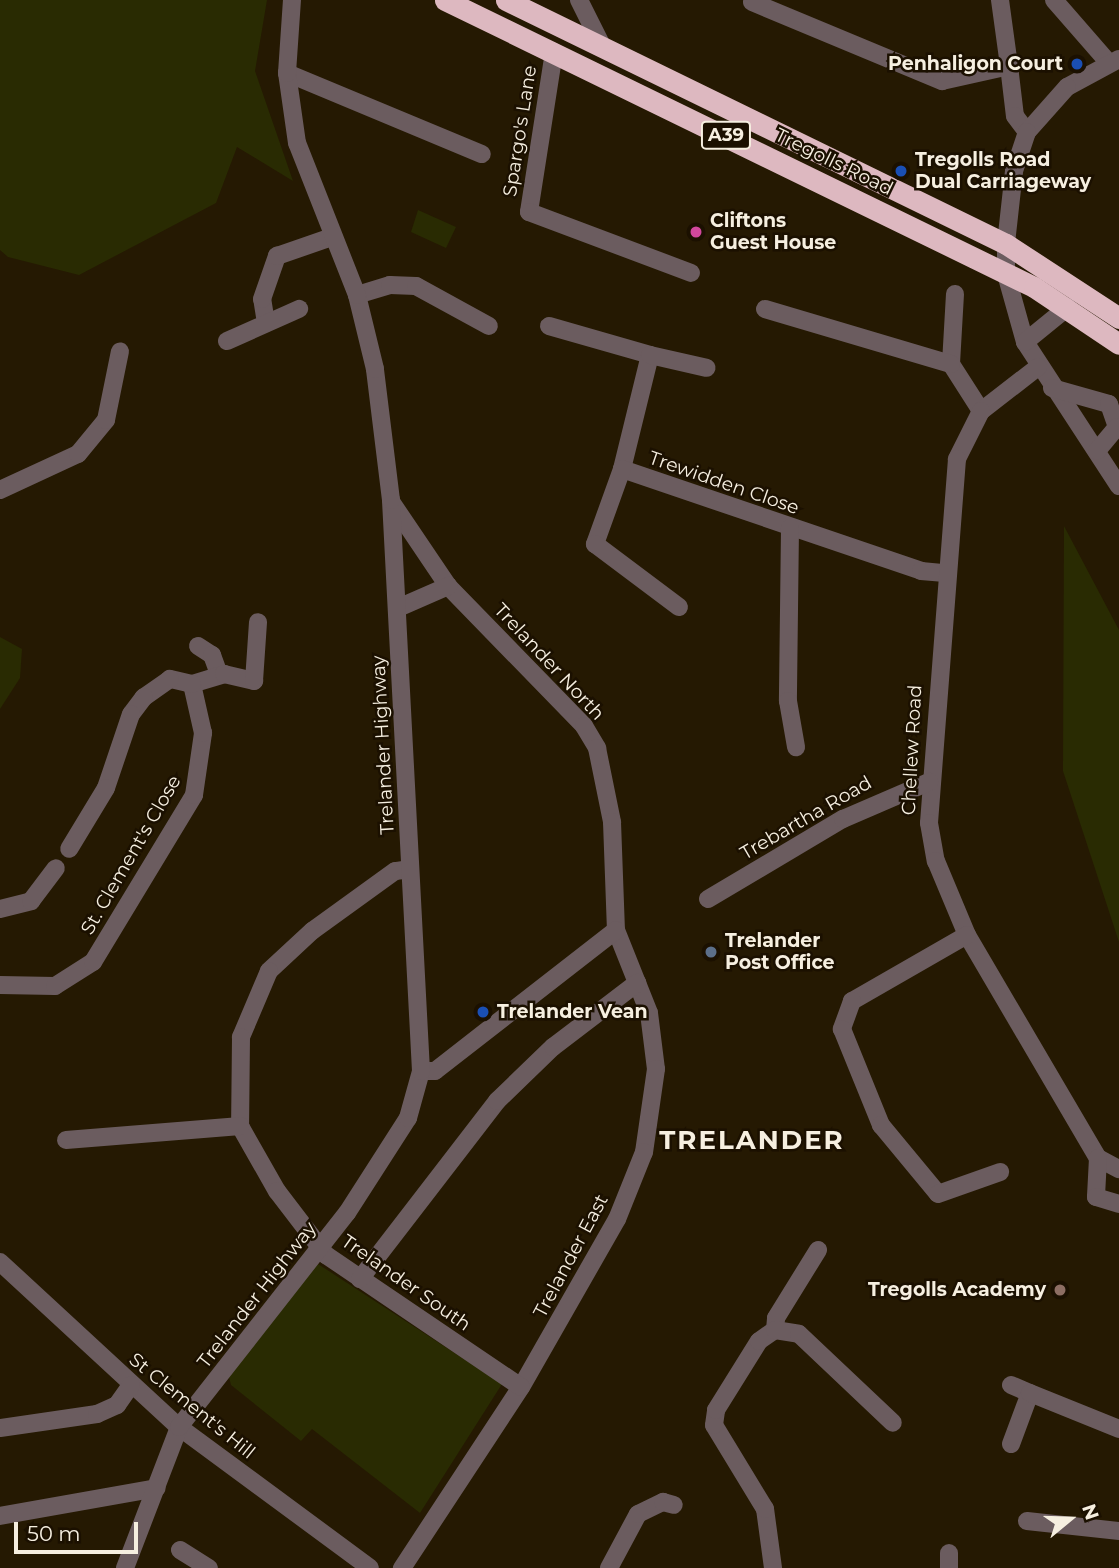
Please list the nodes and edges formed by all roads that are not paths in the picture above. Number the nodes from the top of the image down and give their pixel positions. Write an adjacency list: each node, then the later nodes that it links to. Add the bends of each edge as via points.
1 (292, 0): 12 (street, Trelander Highway)
2 (445, 0): 9 (highway, Tregolls Road / A39)
3 (506, 0): 8 (highway, Tregolls Road / A39)
4 (579, 0): 8 (street)
5 (1000, 0): 11 (street)
6 (1054, 0): 10 (street)
7 (752, 2): 11 (street, via 942,81)
8 (601, 46): 16 (highway, Tregolls Road / A39)
9 (554, 52): 17 (street, Spargo's Lane, via 529,212); 18 (highway, Tregolls Road / A39)
10 (1116, 61): 13 (street, via 1067,87)
11 (1009, 66): 13 (street, via 1015,116)
12 (288, 74): 14 (street); 15 (street, Trelander Highway, via 296,143)
13 (1027, 132): 16 (street, via 1014,171)
14 (482, 153)
15 (332, 237): 20 (street, Trelander Highway); 25 (street, via 277,256 265,283)
16 (1006, 244): 18 (street); 24 (highway, Tregolls Road / A39)
17 (691, 273)
18 (1006, 274): 21 (highway, Tregolls Road / A39); 29 (street)
19 (954, 293): 33 (street)
20 (357, 295): 26 (street, via 390,285 416,286); 42 (street, Trelander Highway, via 374,369)
21 (1068, 307): 29 (street); 30 (highway, Tregolls Road / A39)
22 (299, 309): 25 (street)
23 (765, 309): 33 (street)
24 (1119, 318)
25 (265, 320): 28 (street)
26 (489, 326)
27 (549, 326): 32 (street)
28 (227, 341)
29 (1025, 342): 34 (street)
30 (1119, 344)
31 (120, 351): 41 (street, via 106,420 78,454 11,491)
32 (650, 355): 35 (street); 39 (street, Trewidden Close)
33 (951, 364): 37 (street)
34 (1038, 367): 36 (street); 37 (street, Chellew Road)
35 (707, 368)
36 (1052, 388): 38 (street); 38 (street, via 1109,404 1117,427)
37 (981, 411): 44 (street, Chellew Road, via 957,459)
38 (1097, 451): 40 (street)
39 (622, 469): 43 (street, Trewidden Close); 46 (street, via 595,544)
40 (1119, 486)
41 (0, 490)
42 (391, 500): 45 (street, Trelander North); 47 (street, Trelander Highway)
43 (790, 528): 44 (street, Trewidden Close, via 921,571); 52 (street, via 788,701)
44 (945, 573): 53 (street, Chellew Road)
45 (448, 586): 47 (street); 59 (street, Trelander North, via 584,726 597,748 612,822)
46 (679, 607)
47 (398, 608): 56 (street, Trelander Highway)
48 (258, 621): 50 (street, via 259,675 239,682)
49 (198, 646): 50 (street, via 218,663)
50 (219, 674): 51 (street)
51 (192, 684): 54 (street, via 165,681 137,706 106,788); 62 (street, St. Clement's Close, via 203,733 194,795 93,962 55,986)
52 (796, 747)
53 (929, 782): 57 (street, Trebartha Road, via 843,819); 60 (street, Chellew Road, via 936,861)
54 (69, 849)
55 (56, 868): 58 (street, via 31,901)
56 (411, 869): 63 (street, Trelander Highway); 64 (street, via 395,872 312,931 269,971 241,1037)
57 (708, 899)
58 (0, 909)
59 (616, 930): 61 (street, Trelander East); 63 (street, via 435,1071)
60 (967, 935): 66 (street, Chellew Road); 68 (street, via 852,1001 842,1029 881,1125 938,1195)
61 (637, 983): 73 (street, via 553,1047 497,1101); 77 (street, Trelander East, via 649,1013 656,1069 644,1152 604,1243)
62 (0, 985)
63 (421, 1071): 70 (street, Trelander Highway, via 400,1133)
64 (240, 1126): 65 (street); 70 (street, Trelander South, via 277,1191)
65 (66, 1140)
66 (1098, 1158): 67 (street); 69 (street, via 1096,1197)
67 (1119, 1169)
68 (1000, 1172)
69 (1119, 1204)
70 (322, 1248): 73 (street, Trelander South); 81 (street, Trelander Highway)
71 (818, 1250): 74 (street, via 776,1318)
72 (0, 1262): 75 (street, St Clement's Hill)
73 (360, 1279): 77 (street, Trelander South)
74 (775, 1330): 79 (street, via 807,1340); 95 (street, via 760,1341 735,1376 714,1425 765,1509)
75 (131, 1385): 80 (street, via 117,1405 97,1414); 81 (street, St Clement's Hill)
76 (1011, 1385): 78 (street)
77 (521, 1387): 93 (street, Trelander East)
78 (1030, 1393): 82 (street); 83 (street)
79 (893, 1423)
80 (0, 1427)
81 (179, 1427): 84 (street, Trelander Highway); 92 (street, St Clement's Hill)
82 (1119, 1429)
83 (1011, 1444)
84 (157, 1488): 86 (street); 90 (street, Trelander Highway)
85 (674, 1505): 94 (street, via 663,1502 638,1514)
86 (0, 1516)
87 (1027, 1521): 88 (street)
88 (1119, 1531)
89 (180, 1550): 91 (street)
90 (125, 1568)
91 (209, 1568)
92 (370, 1568)
93 (402, 1568)
94 (609, 1568)
95 (773, 1568)

